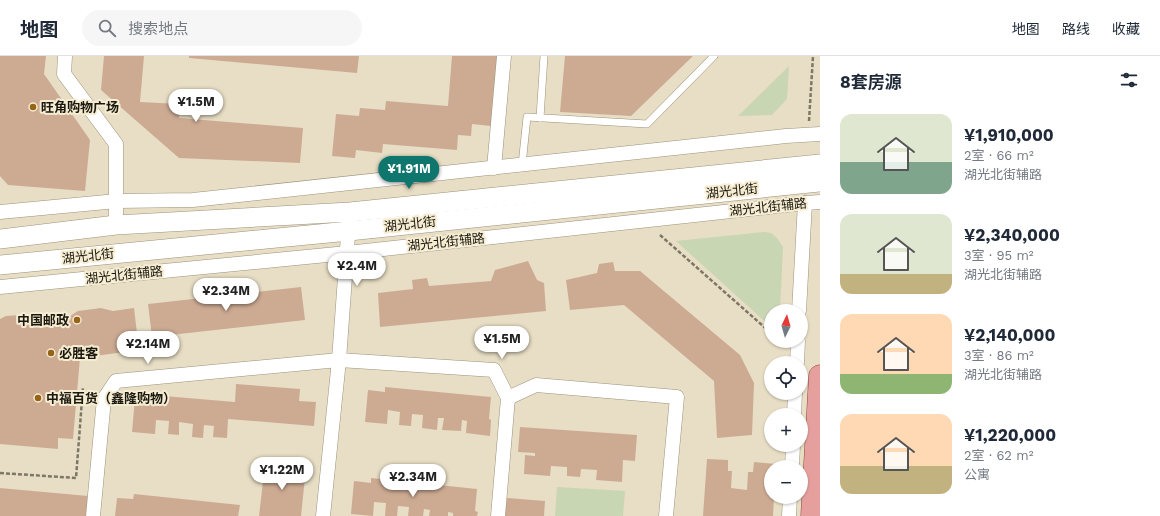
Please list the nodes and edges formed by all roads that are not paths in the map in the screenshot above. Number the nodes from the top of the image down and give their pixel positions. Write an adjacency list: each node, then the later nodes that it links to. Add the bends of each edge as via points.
1 (65, 56): 11 (street, via 64,74 116,144)
2 (504, 56): 9 (street)
3 (544, 56): 5 (lane)
4 (714, 56): 5 (lane, via 647,124)
5 (540, 118): 8 (lane, via 527,117)
6 (820, 134): 8 (street)
7 (820, 164): 15 (street, 湖光北街)
8 (522, 165): 9 (street)
9 (494, 168): 11 (street, via 193,200)
10 (820, 182): 17 (street, 湖光北街)
11 (117, 202): 14 (street); 16 (street)
12 (820, 202): 13 (street, 湖光北街辅路)
13 (805, 203): 19 (street, 湖光北街辅路); 22 (street)
14 (0, 212)
15 (350, 212): 16 (street, 湖光北街); 17 (street)
16 (116, 225): 18 (street, 湖光北街)
17 (349, 231): 19 (street); 20 (street, 湖光北街)
18 (0, 239)
19 (347, 253): 21 (street, 湖光北街辅路); 23 (street)
20 (0, 265)
21 (0, 287)
22 (799, 304)
23 (339, 360): 25 (street, via 494,370); 27 (street, via 116,381 104,399); 28 (street)
24 (820, 376): 32 (main road)
25 (508, 398): 29 (street); 30 (street, via 536,385 677,397)
26 (790, 504): 31 (street)
27 (93, 516)
28 (323, 516)
29 (498, 516)
30 (666, 516)
31 (789, 516)
32 (812, 516)

